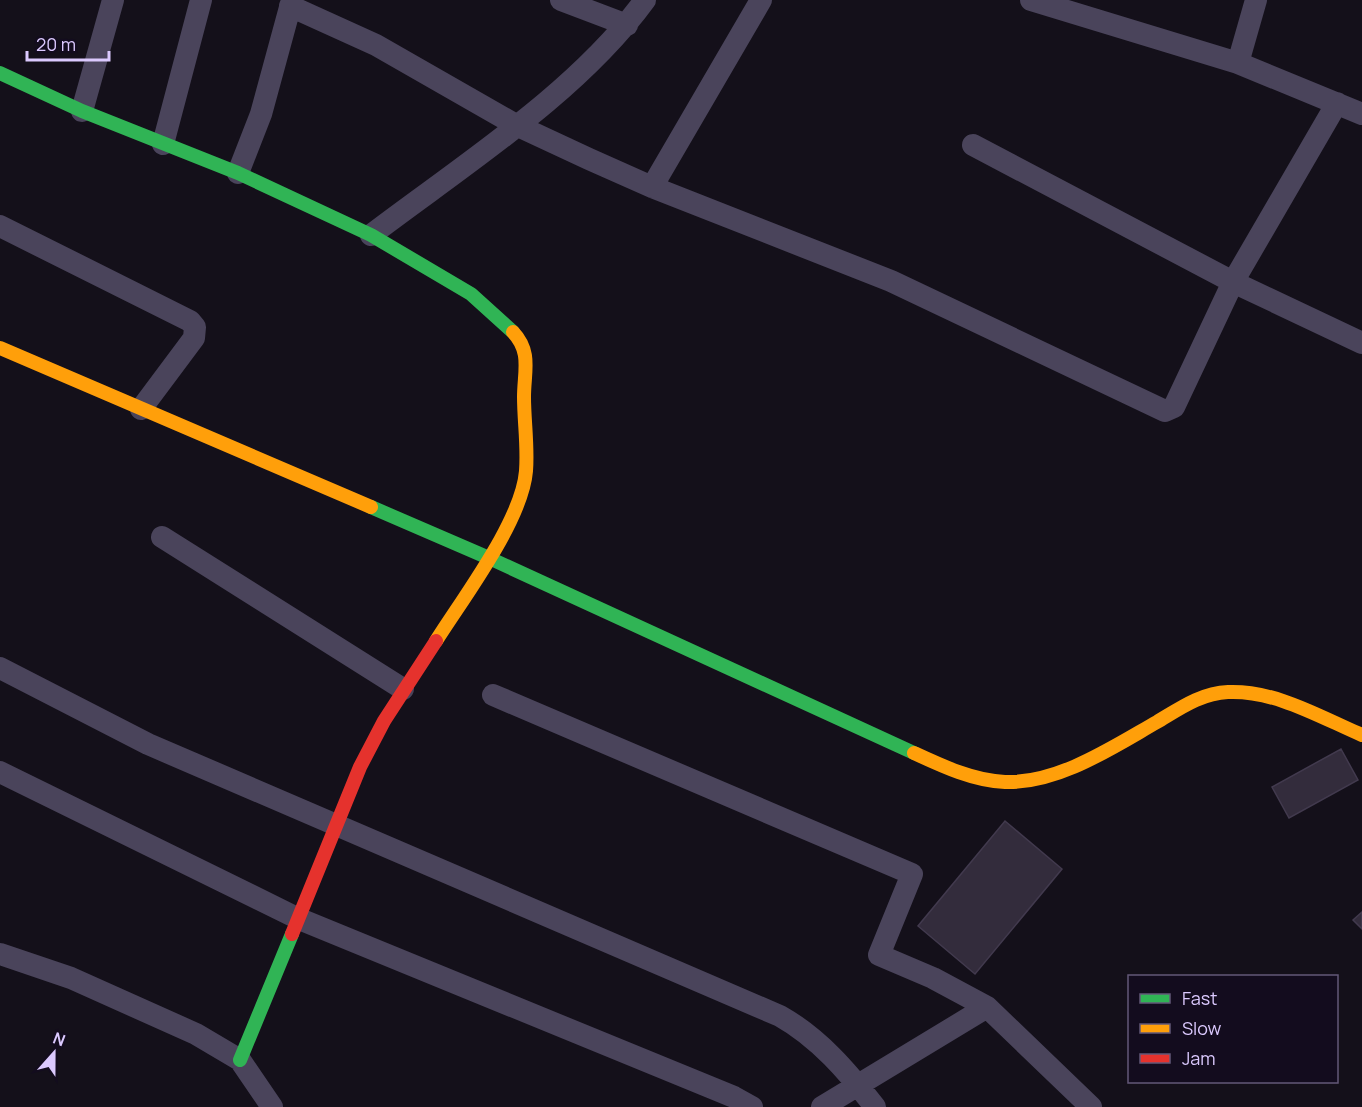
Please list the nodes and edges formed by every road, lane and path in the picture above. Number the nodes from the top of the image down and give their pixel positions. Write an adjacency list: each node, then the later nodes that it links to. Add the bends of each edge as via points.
1 (113, 0): 13 (street)
2 (201, 0): 16 (street)
3 (561, 0): 9 (street)
4 (645, 0): 9 (street)
5 (761, 0): 19 (street)
6 (1031, 0): 10 (street)
7 (1256, 0): 10 (street)
8 (291, 3): 15 (street, via 376,45); 18 (street, via 261,114)
9 (627, 25): 15 (street, via 568,84)
10 (1238, 63): 12 (street)
11 (0, 73): 13 (street)
12 (1337, 103): 14 (street); 22 (street)
13 (82, 111): 16 (street)
14 (1362, 114)
15 (516, 124): 19 (street); 21 (street)
16 (163, 144): 18 (street)
17 (973, 145): 22 (street)
18 (238, 173): 21 (street)
19 (652, 187): 22 (street, via 891,281 1165,411 1174,407)
20 (0, 226): 25 (street, via 190,321 195,327 194,338)
21 (371, 235): 27 (street, via 471,294 523,345 526,472 518,503)
22 (1233, 282): 23 (street)
23 (1362, 343)
24 (0, 348): 25 (street)
25 (141, 409): 27 (street)
26 (162, 537): 29 (street)
27 (489, 558): 29 (street); 31 (street, via 971,775 1014,782 1047,777 1207,694 1255,694)
28 (0, 668): 33 (street, via 148,744)
29 (403, 689): 33 (street, via 360,767)
30 (492, 694): 36 (street, via 912,874 879,955)
31 (1362, 735)
32 (0, 772): 34 (street)
33 (336, 824): 34 (street); 38 (street, via 780,1016 802,1028)
34 (297, 918): 37 (street); 40 (street)
35 (0, 954): 37 (street, via 71,978 196,1034)
36 (987, 1007): 38 (street); 43 (street)
37 (240, 1060): 39 (street)
38 (858, 1085): 41 (street); 42 (street)
39 (272, 1107)
40 (752, 1107)
41 (822, 1107)
42 (875, 1107)
43 (1091, 1107)

